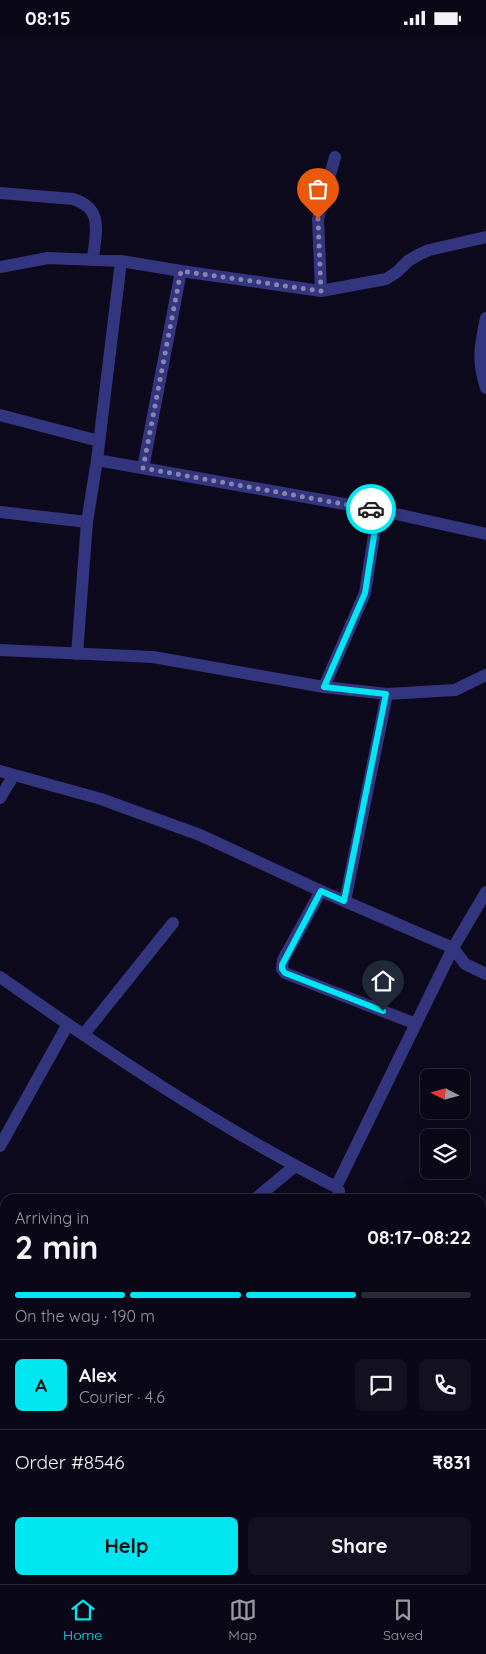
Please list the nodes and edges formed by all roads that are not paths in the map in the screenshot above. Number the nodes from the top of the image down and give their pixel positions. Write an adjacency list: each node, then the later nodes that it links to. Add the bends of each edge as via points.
1 (335, 157): 8 (street, via 318,219)
2 (0, 193): 4 (street, via 84,202 96,218)
3 (486, 237): 8 (street, via 429,250 408,261 386,279)
4 (93, 260): 5 (street); 6 (street, via 48,258)
5 (121, 261): 7 (street); 12 (street)
6 (0, 267)
7 (181, 271): 8 (street); 14 (street)
8 (321, 291)
9 (486, 318): 10 (street, via 479,352)
10 (486, 388)
11 (0, 415): 12 (street)
12 (99, 441): 13 (street)
13 (97, 460): 14 (street); 17 (street)
14 (143, 468): 15 (street)
15 (378, 510): 18 (street); 22 (street, via 365,593)
16 (0, 512): 17 (street)
17 (87, 522): 20 (street)
18 (486, 534)
19 (0, 650): 20 (street)
20 (77, 655): 22 (street, via 153,657)
21 (486, 675): 23 (street, via 454,690)
22 (324, 687): 23 (street)
23 (386, 694): 29 (street)
24 (0, 771): 25 (street)
25 (14, 775): 26 (street); 27 (street, via 101,799 200,835)
26 (0, 798)
27 (321, 891): 29 (street); 35 (street, via 283,960 282,969 285,973)
28 (486, 892): 31 (street)
29 (344, 901): 31 (street)
30 (173, 923): 36 (street)
31 (453, 948): 32 (street, via 465,964); 35 (street)
32 (486, 973)
33 (0, 977): 34 (street)
34 (68, 1024): 36 (street); 37 (street)
35 (416, 1024): 39 (street)
36 (84, 1034): 38 (street, via 176,1097)
37 (0, 1146)
38 (295, 1166): 39 (street); 40 (street)
39 (337, 1193)
40 (261, 1194)

